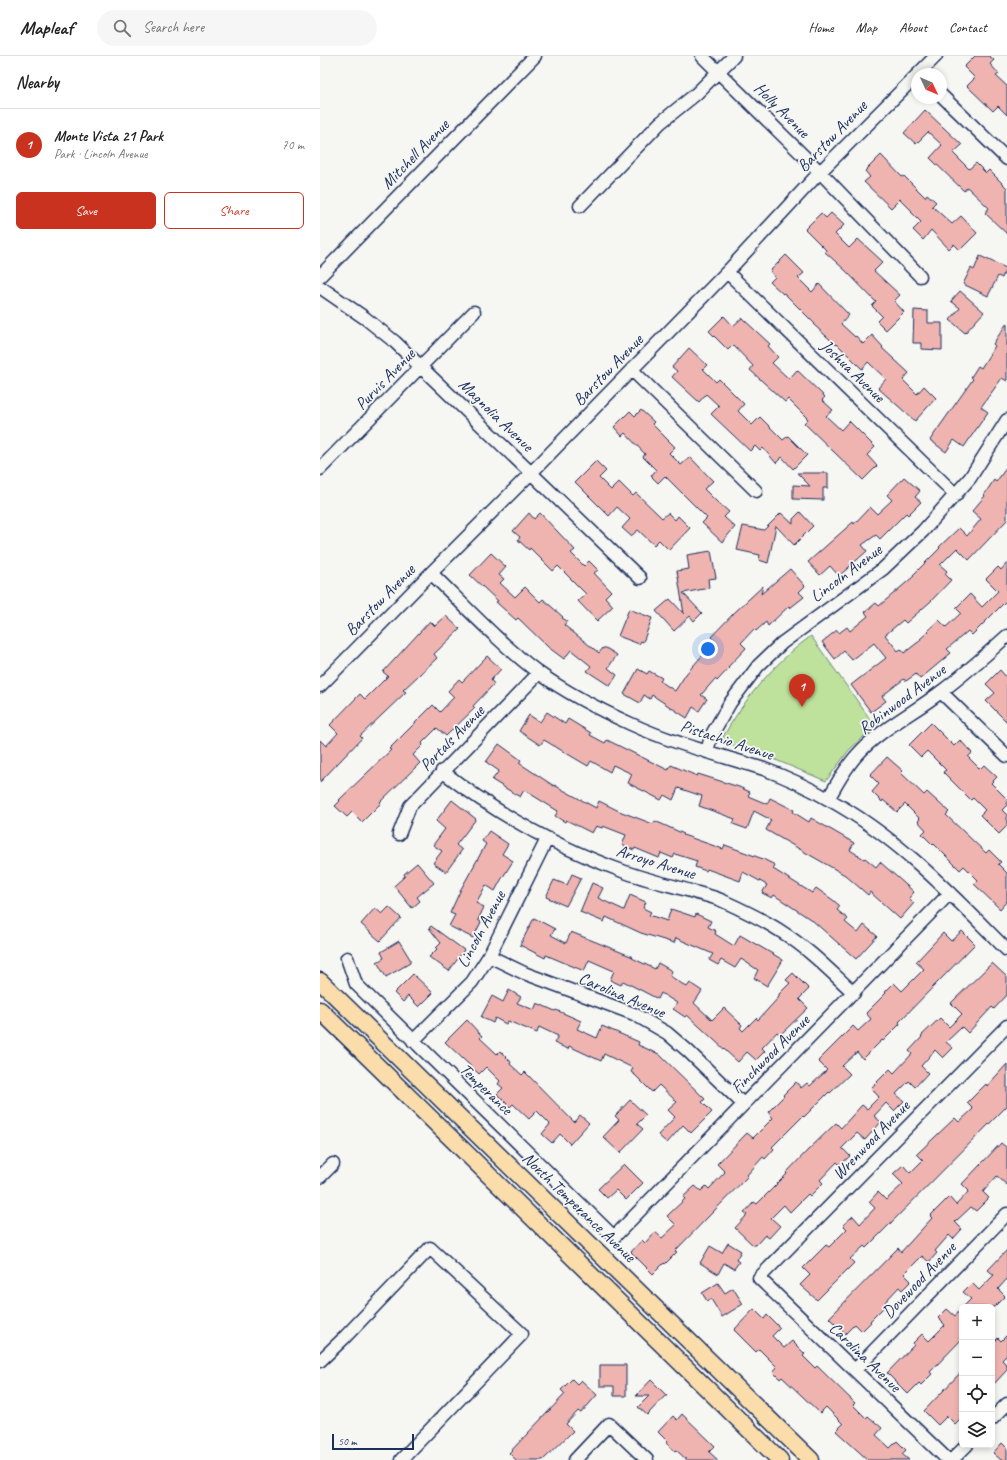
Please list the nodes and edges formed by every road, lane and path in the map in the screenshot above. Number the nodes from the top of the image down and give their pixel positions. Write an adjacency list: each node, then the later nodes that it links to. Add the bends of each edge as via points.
1 (535, 56): 13 (street, Mitchell Avenue)
2 (702, 56): 6 (street, Holly Avenue)
3 (734, 56): 6 (street)
4 (936, 56): 5 (street, Barstow Avenue)
5 (924, 68)
6 (719, 72): 10 (street, Holly Avenue); 11 (street, via 660,123)
7 (911, 81): 10 (street, Barstow Avenue)
8 (947, 101): 9 (street)
9 (1007, 159)
10 (820, 172): 12 (street, Barstow Avenue); 14 (street, Holly Avenue)
11 (580, 206)
12 (728, 272): 18 (street, Barstow Avenue); 23 (street, Joshua Avenue)
13 (320, 276)
14 (920, 276)
15 (320, 287): 17 (street, Magnolia Avenue, via 365,318)
16 (474, 312): 17 (street, Purvis Avenue)
17 (421, 366): 20 (street, Purvis Avenue); 21 (street, Magnolia Avenue)
18 (632, 370): 21 (street, Barstow Avenue); 22 (street)
19 (1007, 420): 23 (street, Lincoln Avenue, via 970,478)
20 (320, 469)
21 (531, 473): 24 (street, Barstow Avenue); 25 (street, Magnolia Avenue)
22 (756, 491)
23 (956, 495): 30 (street, Lincoln Avenue, via 883,569 782,643 758,666 730,703 711,736)
24 (431, 573): 27 (street, Pistachio Avenue); 28 (street, Barstow Avenue)
25 (640, 578)
26 (1007, 636): 29 (street, Robinwood Avenue)
27 (539, 673): 30 (street, Pistachio Avenue, via 569,692 631,724); 32 (street, Portals Avenue)
28 (320, 686)
29 (941, 692): 31 (street); 33 (street, Robinwood Avenue, via 877,737 857,755)
30 (707, 752): 33 (street, Pistachio Avenue, via 766,770)
31 (1007, 756)
32 (442, 771): 34 (street, Portals Avenue, via 410,806); 35 (street, Arroyo Avenue, via 502,814)
33 (828, 799): 36 (street, Pistachio Avenue, via 865,821 899,846)
34 (399, 834)
35 (547, 839): 38 (street, Lincoln Avenue); 41 (street, Arroyo Avenue, via 625,872 722,900 742,910 783,932)
36 (950, 893): 37 (street, Pistachio Avenue); 41 (street, Finchwood Avenue)
37 (1007, 950)
38 (489, 956): 44 (street, Lincoln Avenue, via 472,982); 45 (street, Carolina Avenue, via 524,973 634,1014 667,1033)
39 (347, 958): 44 (street, Temperance, via 356,984)
40 (320, 981): 60 (main road, North Temperance Avenue)
41 (854, 993): 45 (street, Finchwood Avenue)
42 (320, 1010): 59 (main road)
43 (1007, 1026): 50 (street, Wrenwood Avenue)
44 (413, 1042): 49 (street, Temperance)
45 (743, 1104): 49 (street, Finchwood Avenue)
46 (333, 1164): 47 (street)
47 (320, 1177)
48 (1007, 1214): 52 (street, Dovewood Avenue)
49 (614, 1237)
50 (759, 1278): 52 (street, Carolina Avenue)
51 (320, 1361): 56 (street, via 430,1248 522,1334)
52 (854, 1370): 61 (street, Carolina Avenue)
53 (1007, 1404): 54 (street)
54 (995, 1416)
55 (964, 1448): 62 (street)
56 (401, 1460)
57 (575, 1460): 58 (street, via 609,1424)
58 (647, 1460)
59 (780, 1460)
60 (811, 1460)
61 (948, 1460)
62 (952, 1460)

